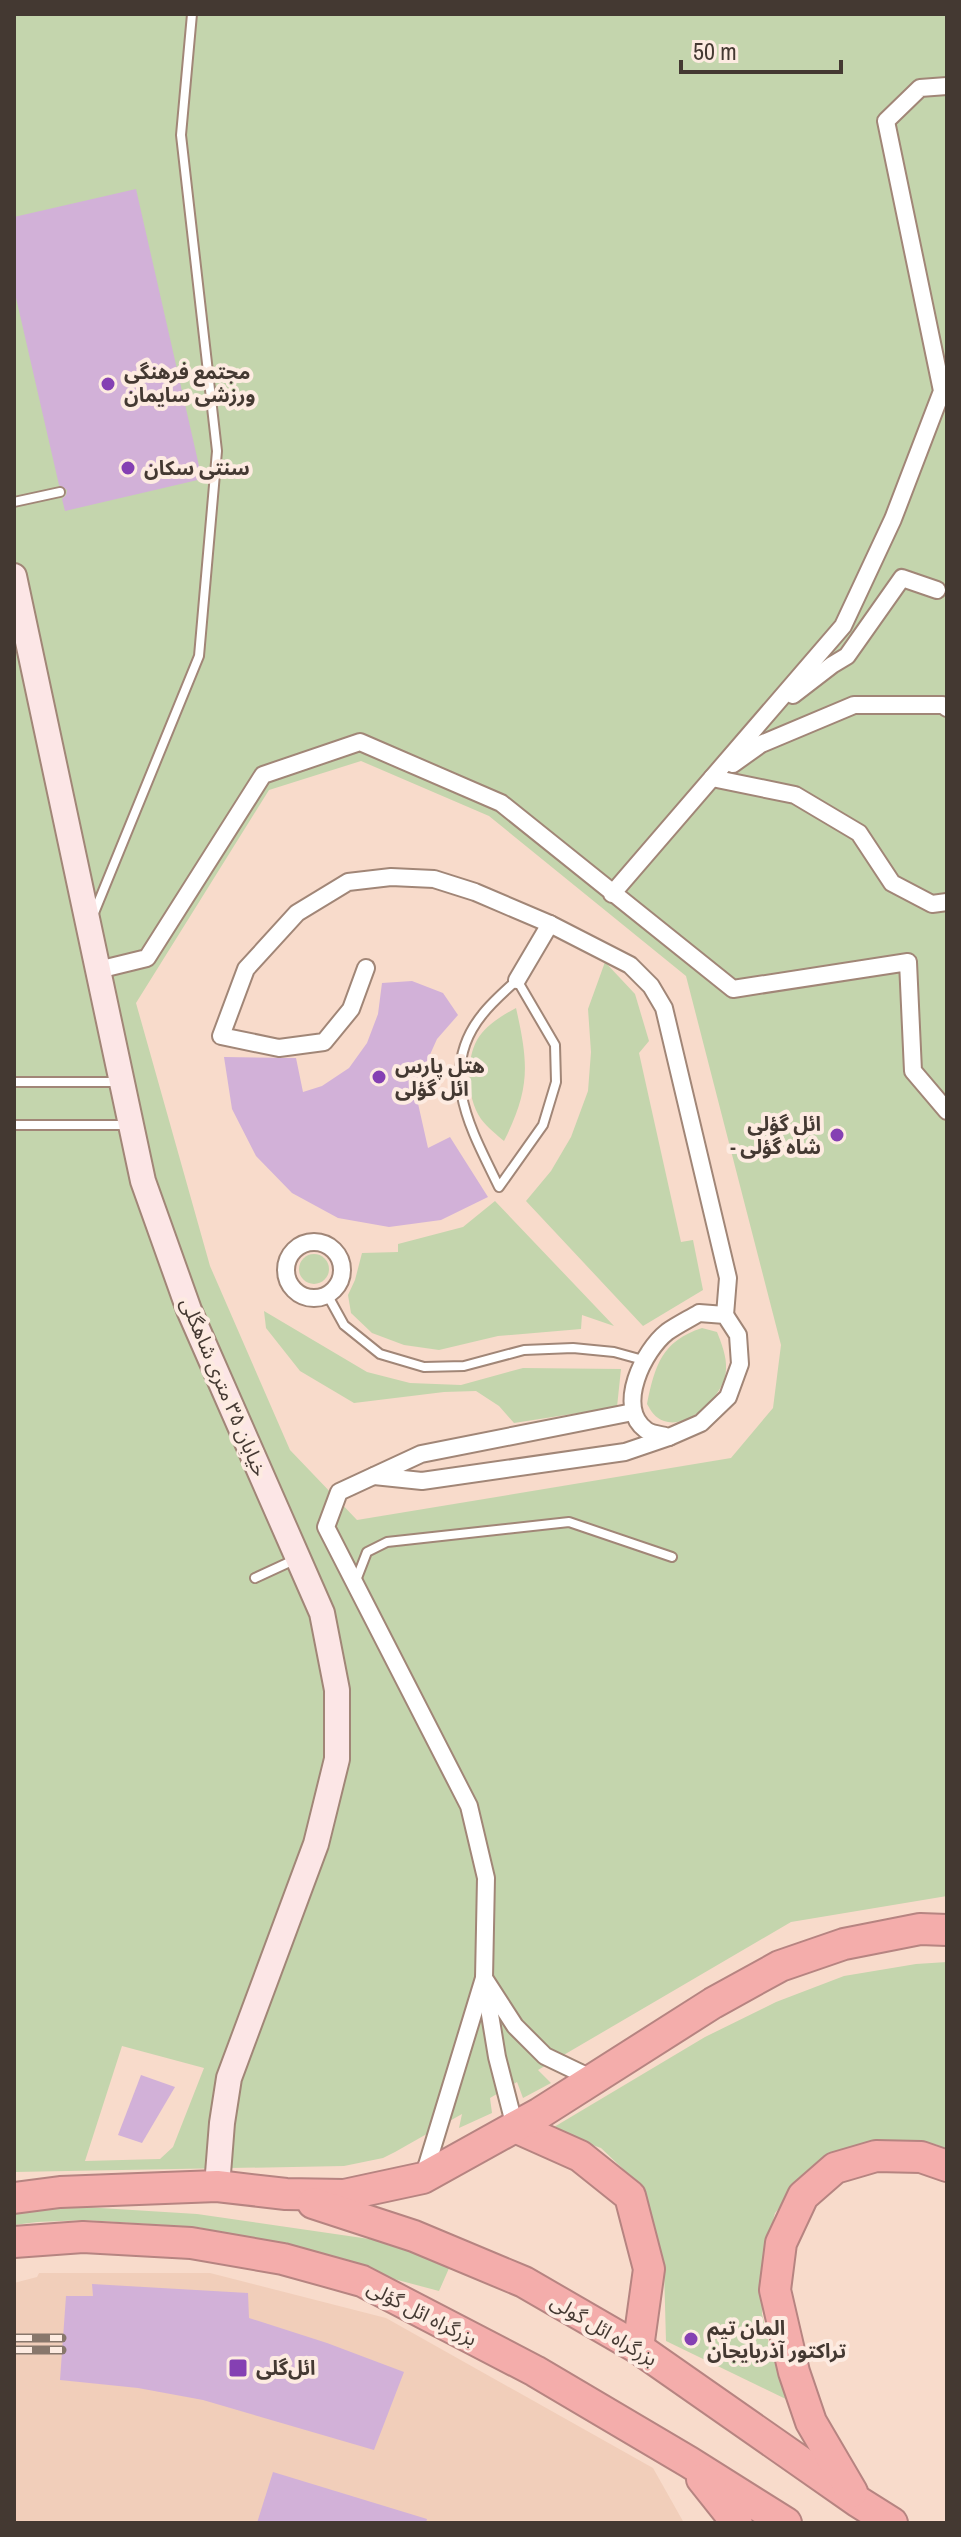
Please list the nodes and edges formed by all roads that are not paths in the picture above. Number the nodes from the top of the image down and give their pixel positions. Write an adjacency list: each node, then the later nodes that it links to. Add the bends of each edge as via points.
1 (192, 14): 13 (lane, via 181,135 217,451 199,656)
2 (947, 86): 8 (street, via 920,88 886,121 942,391 893,519 843,626)
3 (60, 492): 4 (lane)
4 (14, 502)
5 (14, 576): 13 (street, خیابان ۳۵ متری شاهگلی)
6 (937, 590): 8 (street, via 902,578 847,656)
7 (947, 708): 9 (street, via 854,705 761,744)
8 (764, 718): 9 (street)
9 (712, 778): 10 (street); 11 (street, via 795,795 859,833 892,883 932,904)
10 (612, 894): 15 (street, via 501,803 360,742 263,775 147,958); 19 (street, via 733,989 908,962 913,1071)
11 (947, 902)
12 (550, 924): 14 (street, via 434,879 348,882 297,913 246,969 221,1036 279,1048 324,1042 351,1009); 16 (street); 23 (street, via 630,965 664,1008 728,1278)
13 (88, 927): 15 (street, خیابان ۳۵ متری شاهگلی)
14 (366, 968)
15 (98, 970): 18 (street, خیابان ۳۵ متری شاهگلی)
16 (517, 980): 16 (lane, via 481,1016 463,1047 458,1081 470,1127 499,1187 543,1125 556,1082 555,1045)
17 (14, 1082): 18 (lane)
18 (122, 1082): 21 (street, خیابان ۳۵ متری شاهگلی)
19 (947, 1111)
20 (14, 1125): 21 (lane)
21 (132, 1125): 29 (street, خیابان ۳۵ متری شاهگلی, via 143,1181 189,1310)
22 (328, 1296): 24 (lane, via 344,1325 380,1354 424,1367 464,1366 524,1350 573,1348)
23 (725, 1315): 24 (street, via 699,1313 666,1333); 26 (street, via 738,1335 740,1364 728,1397 701,1423)
24 (643, 1360): 25 (street)
25 (633, 1412): 26 (street, via 646,1430); 27 (street, via 421,1454)
26 (669, 1437): 27 (street, via 625,1452 422,1481)
27 (372, 1475): 31 (street, via 339,1492 326,1527)
28 (672, 1557): 31 (lane, via 569,1522 387,1542 367,1552)
29 (297, 1559): 30 (lane); 38 (street, خیابان ۳۵ متری شاهگلی, via 322,1613 337,1690 337,1759 316,1844 229,2078)
30 (255, 1578)
31 (355, 1584): 33 (street, via 469,1806 486,1878)
32 (947, 1930): 34 (highway, via 920,1929 844,1944 780,1966)
33 (484, 1978): 34 (street, via 515,2026 545,2056); 35 (street); 37 (street)
34 (593, 2079): 35 (highway)
35 (515, 2127): 37 (highway); 42 (highway, via 580,2156 630,2196 649,2269)
36 (947, 2166): 44 (highway, via 921,2157 876,2156 835,2168 803,2196 781,2243 775,2290 794,2372 811,2422)
37 (423, 2178): 39 (highway, via 344,2195)
38 (217, 2186): 39 (highway); 40 (highway)
39 (286, 2194): 42 (highway, بزرگراه ائل گولی, via 414,2236 524,2282)
40 (14, 2198)
41 (14, 2242): 43 (highway, بزرگراه ائل گؤلی, via 83,2237 191,2243 283,2259 362,2281 535,2371)
42 (638, 2348): 44 (highway, بزرگراه ائل گولی)
43 (689, 2462): 45 (highway); 46 (highway, بزرگراه ائل گؤلی)
44 (857, 2501): 47 (highway, بزرگراه ائل گولی)
45 (737, 2523)
46 (786, 2523)
47 (892, 2523)

